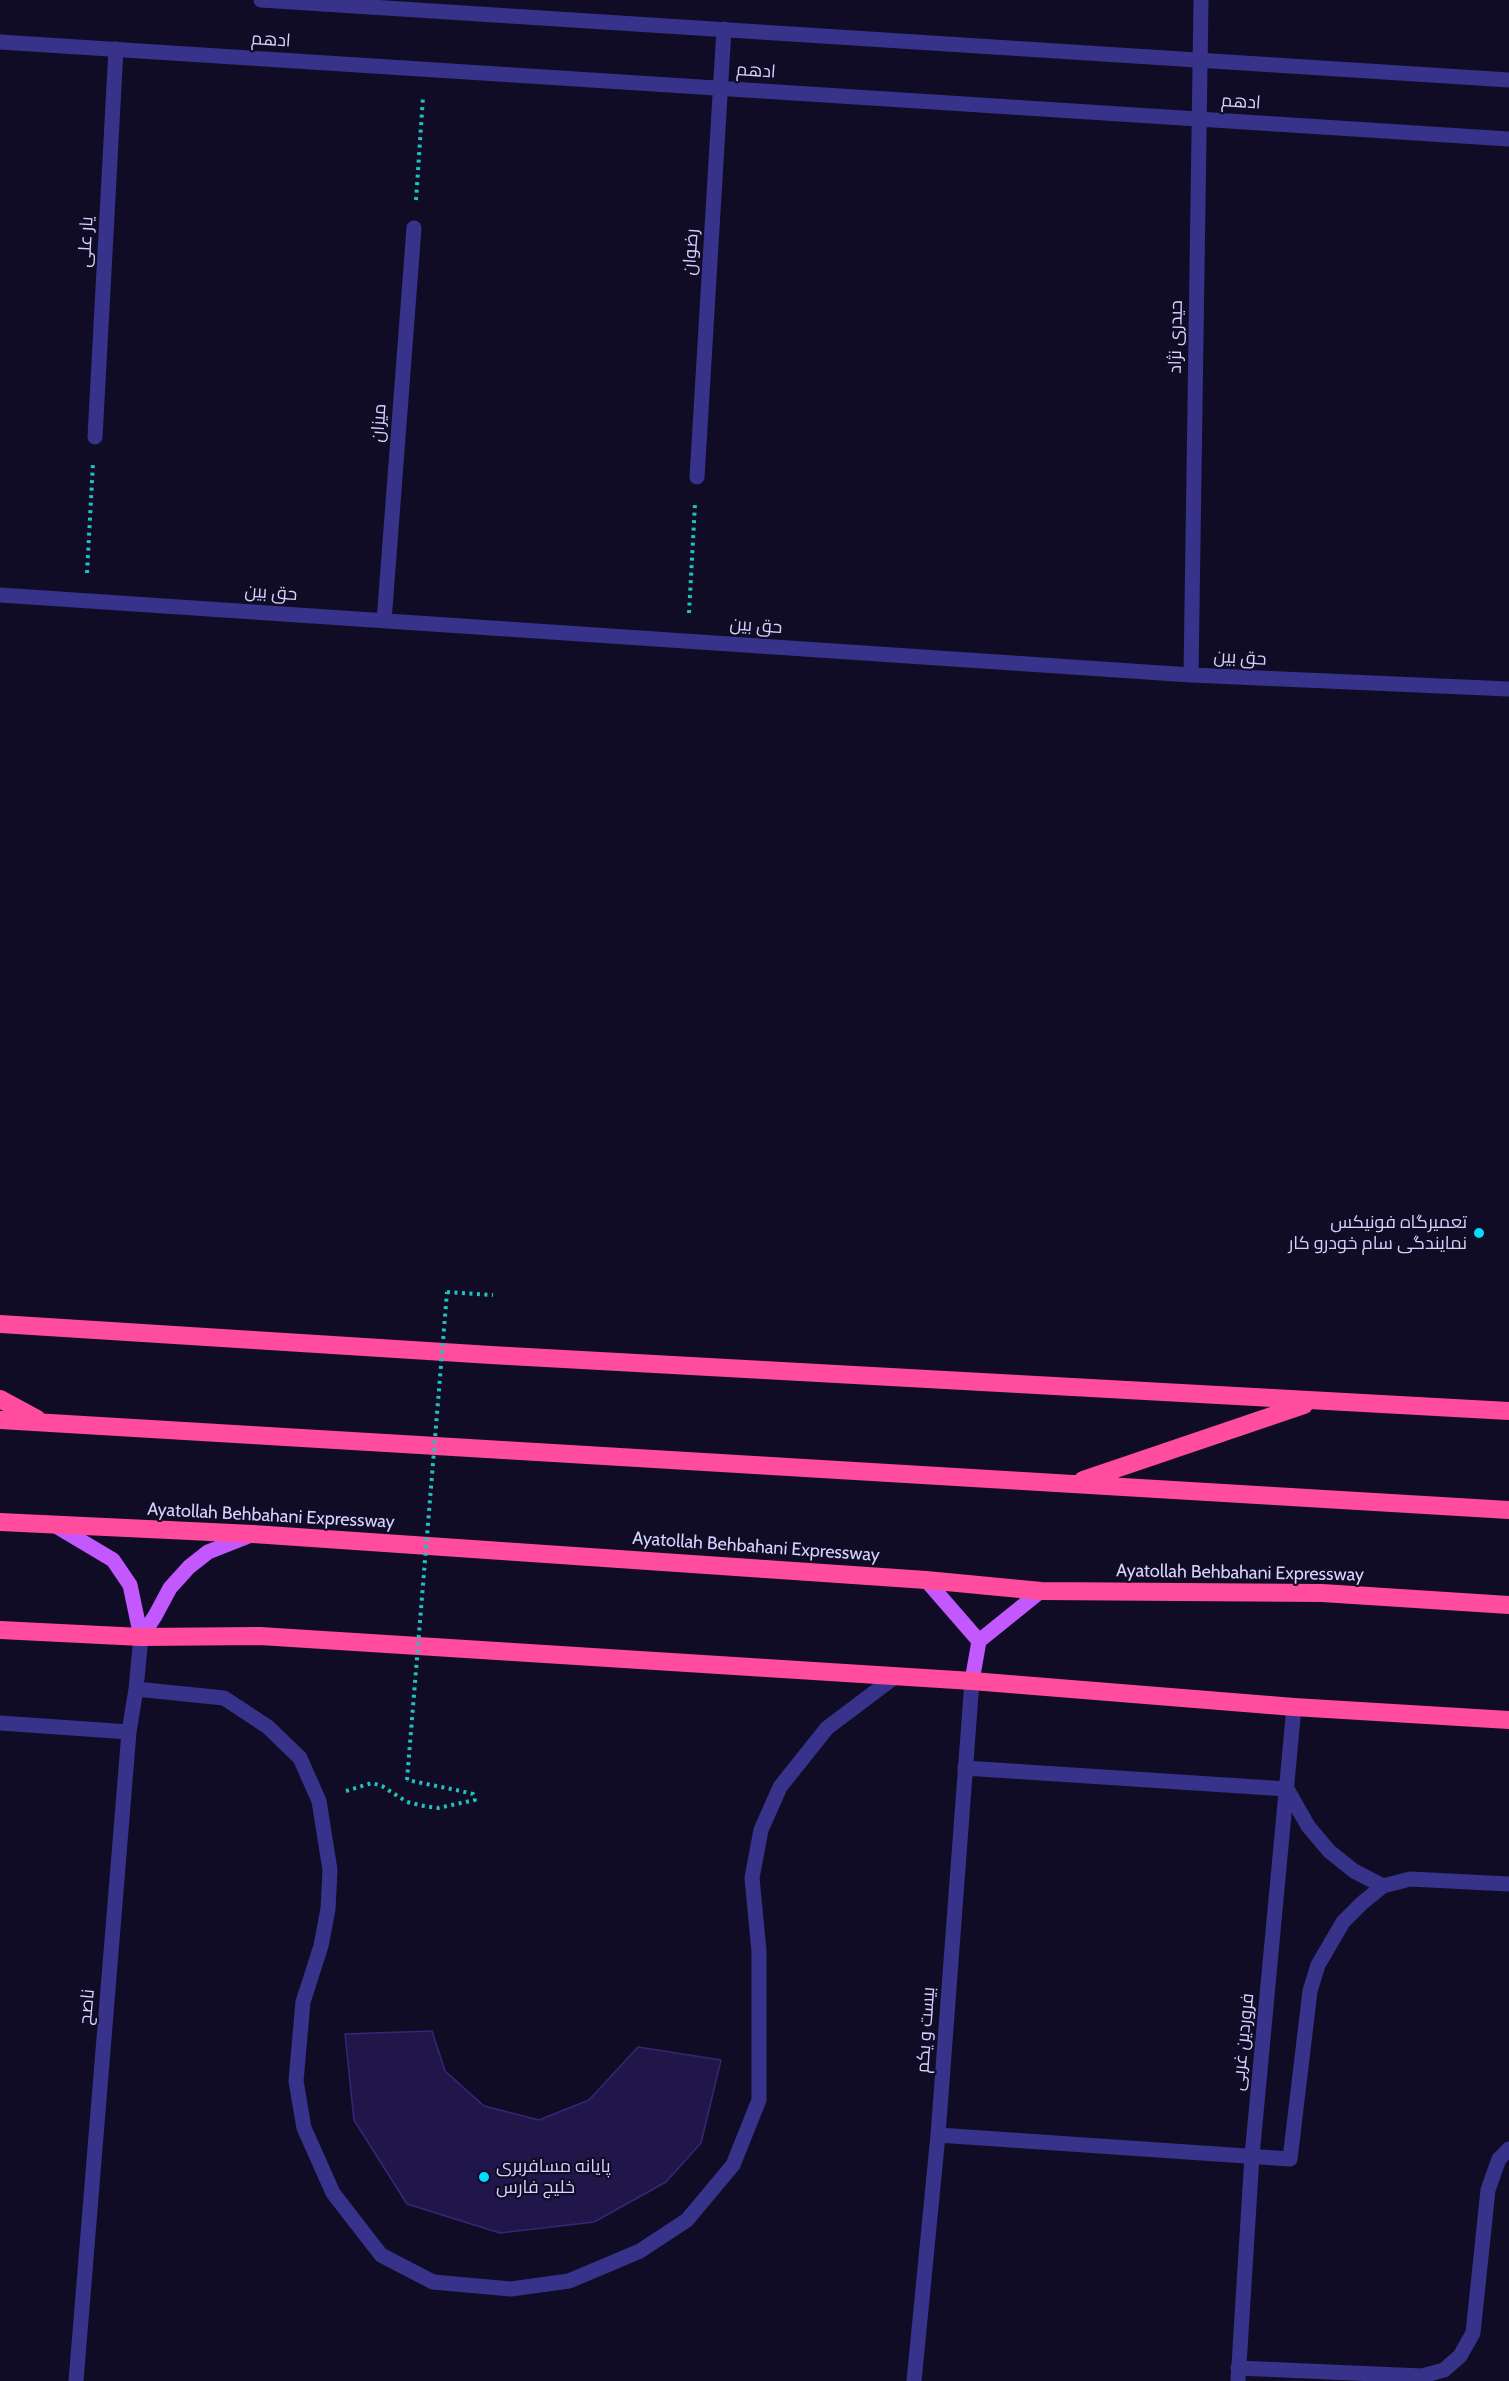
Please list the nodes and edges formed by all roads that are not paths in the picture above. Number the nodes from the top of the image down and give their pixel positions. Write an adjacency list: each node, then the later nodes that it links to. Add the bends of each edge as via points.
1 (261, 0): 3 (street)
2 (1201, 0): 6 (street, حیدری نژاد)
3 (724, 29): 6 (street); 8 (street, رضوان)
4 (0, 42): 5 (street, ادهم)
5 (116, 49): 8 (street, ادهم); 12 (street, یار علی)
6 (1200, 60): 7 (street); 9 (street, حیدری نژاد)
7 (1509, 80)
8 (721, 88): 9 (street, ادهم); 13 (street, رضوان)
9 (1198, 119): 10 (street, ادهم); 16 (street, حیدری نژاد)
10 (1509, 139)
11 (414, 228): 15 (street, میزان)
12 (95, 437)
13 (697, 477)
14 (0, 595): 15 (street, حق بین)
15 (384, 621): 16 (street, حق بین)
16 (1191, 675): 17 (street, حق بین)
17 (1509, 689)
18 (0, 1323): 20 (highway)
19 (0, 1400): 23 (highway)
20 (1314, 1402): 21 (highway); 24 (highway)
21 (1509, 1411)
22 (0, 1420): 23 (highway)
23 (44, 1422): 24 (highway)
24 (1072, 1483): 25 (highway)
25 (1509, 1510)
26 (0, 1522): 27 (highway, Ayatollah Behbahani Expressway)
27 (54, 1525): 28 (highway, Ayatollah Behbahani Expressway); 33 (main road, via 113,1560 130,1585)
28 (253, 1534): 29 (highway, Ayatollah Behbahani Expressway); 33 (main road, via 208,1552 189,1567 170,1588)
29 (926, 1580): 30 (highway, Ayatollah Behbahani Expressway); 34 (main road)
30 (1041, 1591): 31 (highway, Ayatollah Behbahani Expressway, via 1322,1593); 34 (main road)
31 (1509, 1605)
32 (0, 1630): 33 (highway)
33 (141, 1636): 35 (highway, via 260,1636); 37 (street, ناصح)
34 (979, 1641): 36 (main road)
35 (896, 1676): 36 (highway); 37 (street, via 827,1728 780,1786 761,1830 752,1878 759,1951 759,2100 733,2165 687,2220 640,2251 568,2281 511,2289 433,2282 381,2255 333,2193 304,2128 296,2081 303,2002 321,1946 330,1870 320,1801 300,1758 268,1727 224,1698)
36 (972, 1681): 38 (highway); 42 (street, بیست و یکم)
37 (136, 1689): 41 (street, ناصح)
38 (1294, 1707): 39 (highway); 43 (street, فروردین غربی)
39 (1509, 1720)
40 (0, 1723): 41 (street)
41 (129, 1732): 50 (street, ناصح)
42 (964, 1768): 43 (street); 46 (street, بیست و یکم)
43 (1287, 1789): 45 (street, via 1308,1826 1329,1851 1354,1871); 48 (street, فروردین غربی)
44 (1509, 1884): 45 (street, via 1410,1879)
45 (1383, 1886): 48 (street, via 1344,1922 1318,1965 1310,1991 1290,2159)
46 (938, 2135): 48 (street); 51 (street, بیست و یکم)
47 (1509, 2149): 49 (street, via 1498,2158 1488,2190 1473,2333 1460,2356 1444,2370 1422,2376)
48 (1252, 2156): 49 (street, فروردین غربی)
49 (1238, 2375)
50 (76, 2381)
51 (914, 2381)

